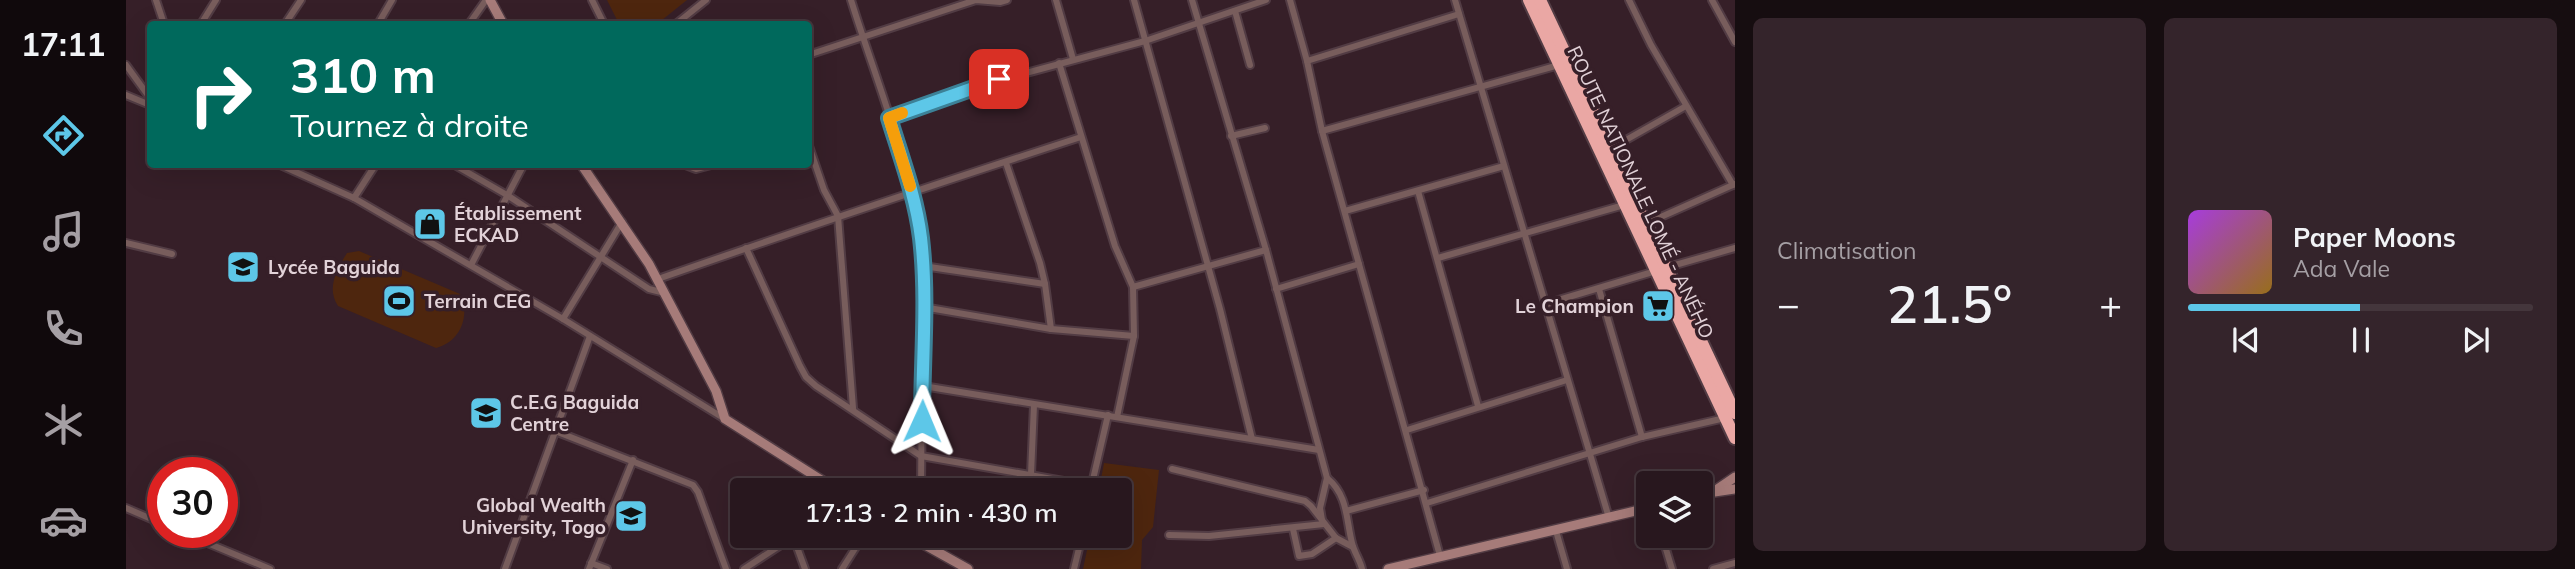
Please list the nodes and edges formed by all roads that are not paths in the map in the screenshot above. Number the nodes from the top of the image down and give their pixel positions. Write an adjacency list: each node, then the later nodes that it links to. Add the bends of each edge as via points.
1 (156, 0): 22 (street)
2 (216, 0): 23 (street)
3 (302, 0): 24 (street)
4 (392, 0): 25 (street)
5 (488, 0): 26 (street); 27 (street)
6 (592, 0): 28 (street)
7 (706, 0): 29 (street)
8 (851, 0): 31 (street)
9 (1007, 0): 31 (street, via 976,0)
10 (1056, 0): 35 (street)
11 (1134, 0): 32 (street)
12 (1192, 0): 30 (street)
13 (1266, 0): 20 (street)
14 (1290, 0): 36 (street)
15 (1455, 0): 21 (street)
16 (1530, 0): 40 (highway, ROUTE NATIONALE LOMÉ - ANÉHO)
17 (1540, 0): 51 (highway, ROUTE NATIONALE LOMÉ - ANÉHO)
18 (1629, 0): 45 (street)
19 (1712, 0): 33 (street)
20 (1235, 11): 30 (street); 39 (street)
21 (1459, 14): 36 (street); 41 (street)
22 (163, 21)
23 (203, 21)
24 (287, 21)
25 (380, 21)
26 (471, 21)
27 (501, 21)
28 (602, 21)
29 (680, 21)
30 (1199, 23): 32 (street); 49 (street)
31 (863, 37): 34 (street); 46 (street)
32 (1145, 41): 35 (street); 81 (street)
33 (1735, 43)
34 (812, 54)
35 (1073, 60): 37 (street)
36 (1307, 61): 48 (street)
37 (1059, 63): 46 (street); 50 (street)
38 (126, 65): 43 (street)
39 (1250, 65)
40 (1559, 65): 41 (street); 65 (highway, ROUTE NATIONALE LOMÉ - ANÉHO)
41 (1482, 87): 48 (street); 54 (street)
42 (126, 95): 44 (street)
43 (147, 95)
44 (147, 104)
45 (1686, 106): 51 (street); 60 (street)
46 (889, 118): 62 (street)
47 (1265, 128): 49 (street)
48 (1322, 131): 66 (street)
49 (1231, 136): 74 (street)
50 (1081, 137): 53 (street); 85 (street, via 1115,246)
51 (1610, 149): 69 (highway, ROUTE NATIONALE LOMÉ - ANÉHO)
52 (812, 155): 67 (street)
53 (1006, 163): 62 (street); 84 (street)
54 (1504, 166): 61 (street); 70 (street)
55 (293, 168): 64 (street)
56 (373, 168): 64 (street)
57 (460, 168): 63 (street)
58 (522, 168): 63 (street)
59 (584, 168): 68 (street)
60 (1734, 184): 69 (street)
61 (1418, 191): 66 (street); 77 (street)
62 (912, 194): 67 (street); 80 (street)
63 (507, 195): 76 (street); 79 (street)
64 (354, 198): 79 (street)
65 (1626, 204): 70 (street); 82 (highway, ROUTE NATIONALE LOMÉ - ANÉHO)
66 (1345, 211): 78 (street)
67 (838, 216): 72 (street); 99 (street)
68 (622, 222): 76 (street); 83 (street)
69 (1645, 224): 82 (highway, ROUTE NATIONALE LOMÉ - ANÉHO)
70 (1524, 232): 77 (street); 89 (street)
71 (126, 243): 75 (street)
72 (746, 248): 83 (street); 99 (street, via 807,377)
73 (1735, 248): 82 (street)
74 (1265, 250): 81 (street); 86 (street)
75 (172, 254)
76 (601, 255): 88 (street, via 649,289); 91 (street)
77 (1438, 258): 98 (street)
78 (1360, 264): 86 (street); 104 (street)
79 (471, 265): 91 (street)
80 (923, 266): 84 (street); 90 (street)
81 (1208, 266): 85 (street); 108 (street)
82 (1663, 269): 87 (street); 101 (highway, ROUTE NATIONALE LOMÉ - ANÉHO)
83 (658, 279): 88 (street)
84 (1045, 284): 92 (street)
85 (1133, 287): 94 (street)
86 (1276, 289): 109 (street)
87 (1599, 289): 89 (street); 106 (street)
88 (665, 293): 103 (street, via 716,391)
89 (1545, 304): 95 (street)
90 (923, 307): 92 (street); 96 (street)
91 (563, 319): 93 (street)
92 (1051, 329): 94 (street)
93 (590, 336): 103 (street); 105 (street)
94 (1134, 336): 102 (street)
95 (1567, 380): 98 (street); 110 (street)
96 (923, 386): 97 (street); 111 (street)
97 (1034, 405): 100 (street); 114 (street)
98 (1478, 406): 104 (street)
99 (853, 408): 111 (street)
100 (1108, 415): 102 (street); 119 (street)
101 (1730, 415): 106 (street); 107 (highway, ROUTE NATIONALE LOMÉ - ANÉHO)
102 (1117, 416): 108 (street)
103 (725, 419): 116 (street)
104 (1407, 430): 122 (street)
105 (555, 431): 112 (street); 148 (street)
106 (1642, 437): 110 (street)
107 (1735, 438)
108 (1252, 439): 109 (street)
109 (1319, 450): 120 (street)
110 (1590, 454): 124 (street); 129 (street)
111 (922, 456): 114 (street); 117 (street)
112 (633, 460): 144 (street); 150 (street, via 692,485 698,492)
113 (1171, 469): 130 (street, via 1305,501)
114 (1031, 474): 118 (street)
115 (1735, 477): 123 (street)
116 (819, 478)
117 (921, 478)
118 (1048, 478)
119 (1093, 478)
120 (1327, 478): 126 (street); 130 (street, via 1320,508)
121 (1735, 489): 123 (street)
122 (1424, 490): 124 (street); 126 (street)
123 (1715, 491)
124 (1427, 503): 143 (street)
125 (126, 508): 128 (street)
126 (1346, 511): 135 (street)
127 (1636, 511): 129 (street)
128 (147, 517)
129 (1609, 518): 132 (street)
130 (1323, 522): 131 (street); 134 (street)
131 (1293, 529): 133 (street, via 1209,536); 134 (street, via 1299,556 1312,554)
132 (1556, 531): 143 (street); 158 (street)
133 (1169, 534)
134 (1336, 538): 135 (street)
135 (1353, 547): 156 (street)
136 (215, 548): 146 (street)
137 (775, 548): 151 (street)
138 (797, 548): 152 (street)
139 (855, 548): 153 (street)
140 (935, 548): 154 (street)
141 (1079, 548): 155 (street)
142 (1666, 548): 159 (street)
143 (1440, 556): 157 (street)
144 (590, 566): 149 (street)
145 (1731, 566): 160 (street)
146 (256, 567): 147 (street)
147 (270, 569)
148 (505, 569)
149 (607, 569)
150 (726, 569)
151 (744, 569)
152 (804, 569)
153 (842, 569)
154 (968, 569)
155 (1074, 569)
156 (1362, 569)
157 (1388, 569)
158 (1567, 569)
159 (1672, 569)
160 (1713, 569)

